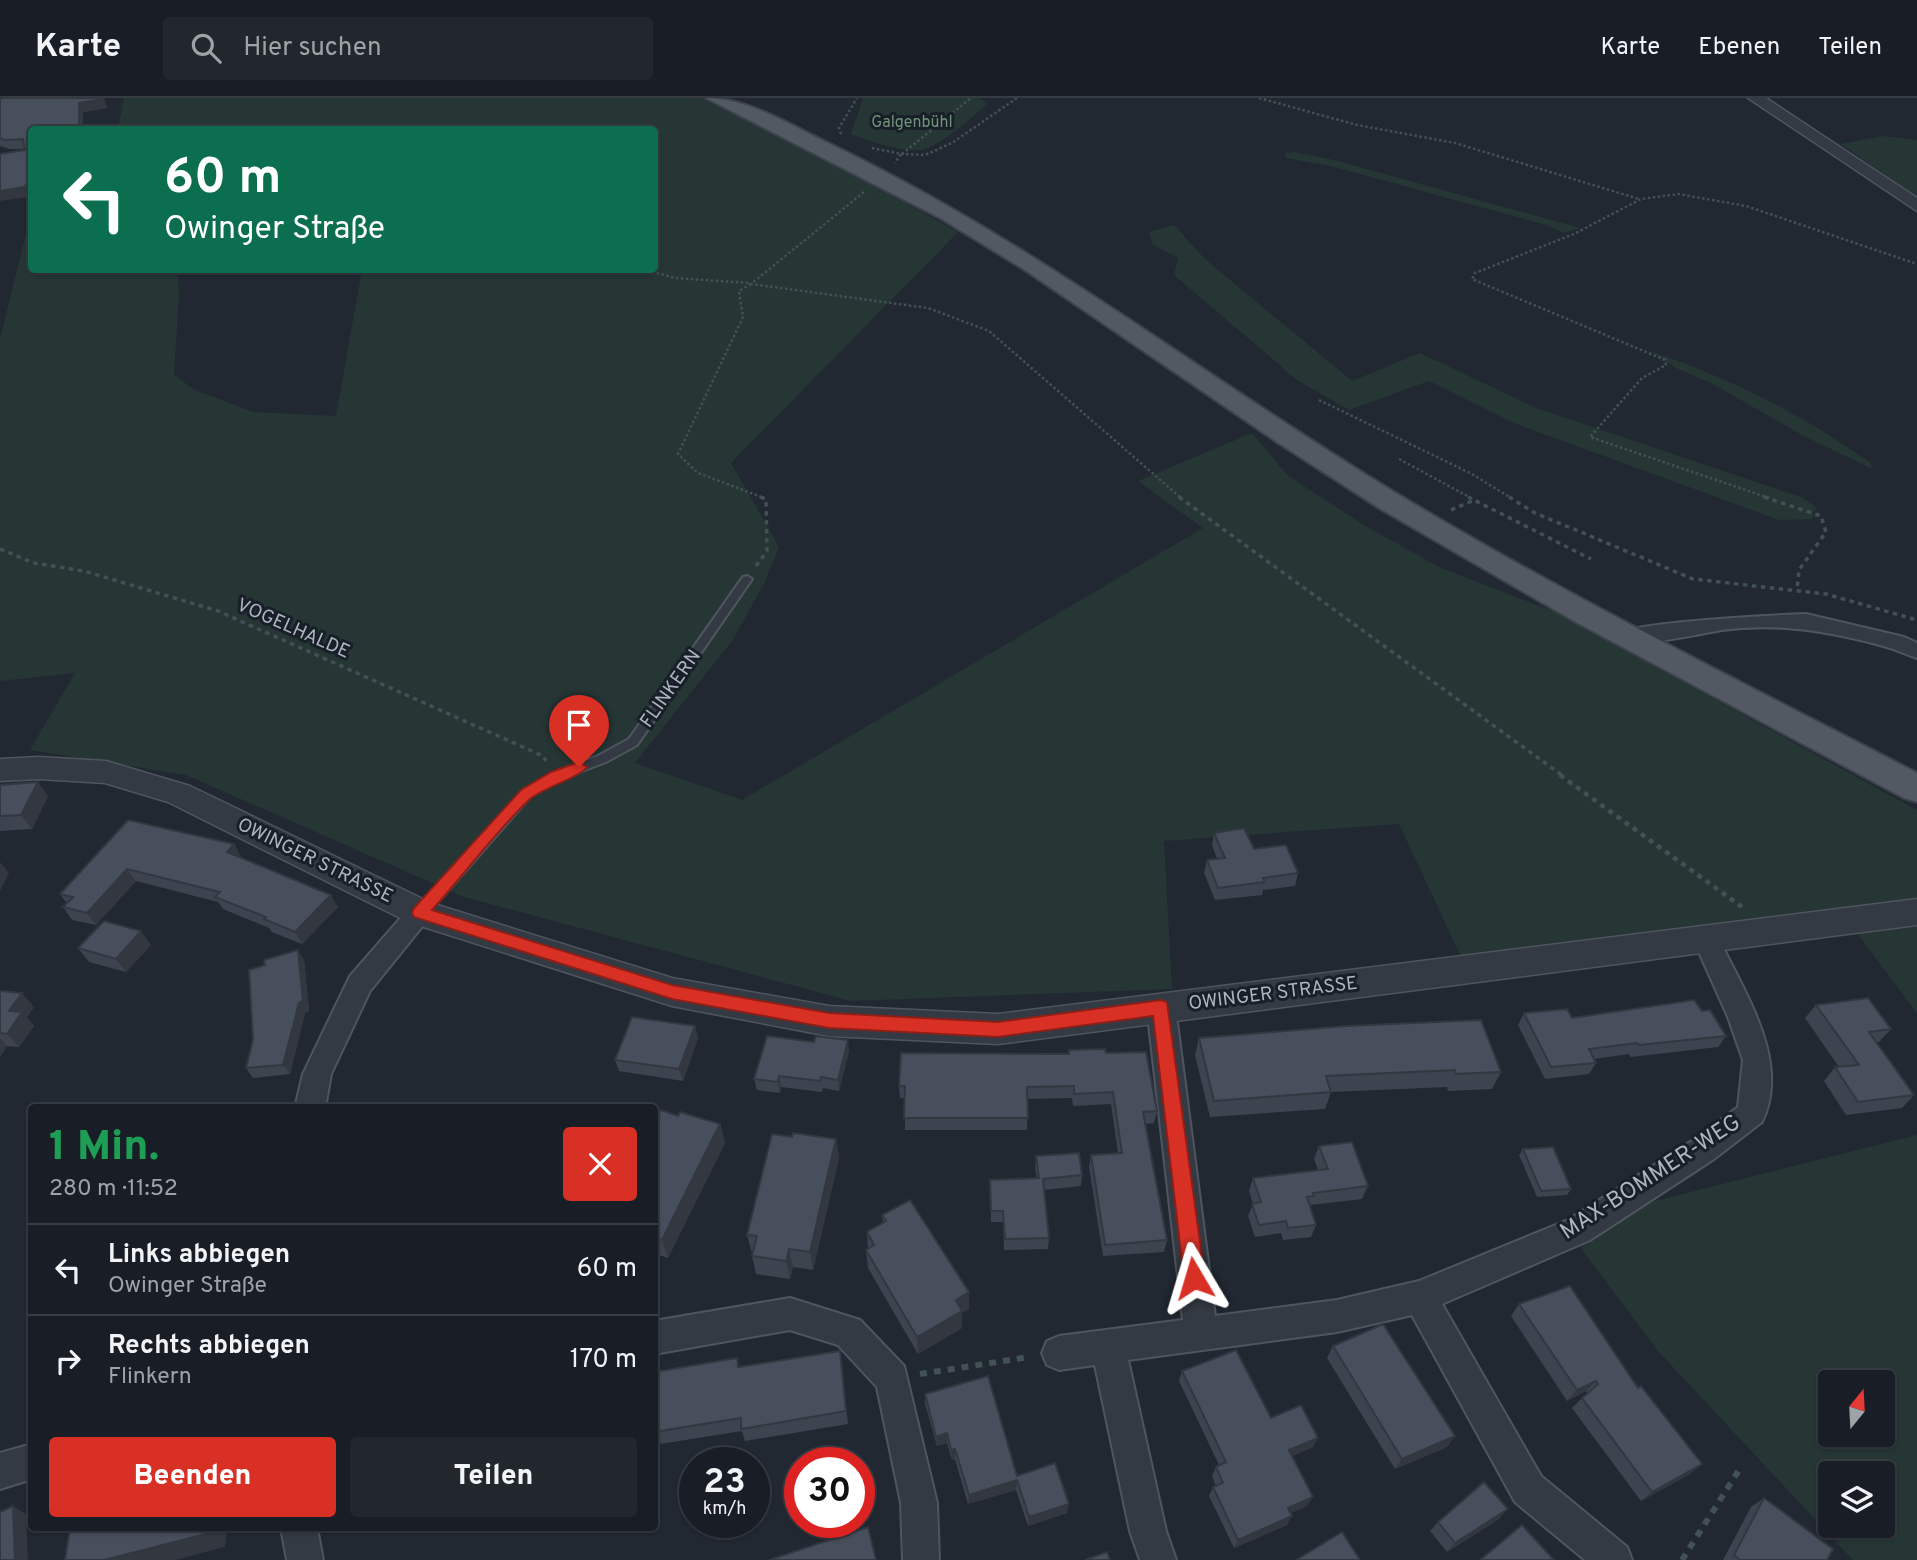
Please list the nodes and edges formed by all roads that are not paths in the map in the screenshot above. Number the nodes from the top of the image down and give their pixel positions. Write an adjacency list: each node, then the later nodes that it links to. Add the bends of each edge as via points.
1 (715, 98): 5 (main road, via 842,157 981,232 1378,494)
2 (1756, 98): 3 (street)
3 (1917, 206)
4 (747, 579): 10 (lane, FLINKERN, via 633,742 526,794)
5 (1624, 636): 6 (street, via 1724,623 1806,621); 8 (main road)
6 (1917, 651)
7 (0, 771): 10 (street, OWINGER STRASSE, via 106,772 178,794)
8 (1907, 784)
9 (1917, 912): 11 (street, OWINGER STRASSE)
10 (420, 913): 12 (street, OWINGER STRASSE, via 672,992 829,1021 998,1029); 13 (street, via 360,984 317,1074)
11 (1707, 941): 12 (street, OWINGER STRASSE); 14 (street, MAX-BOMMER-WEG, via 1757,1060 1752,1113 1579,1230)
12 (1161, 1007): 15 (street)
13 (311, 1104)
14 (1420, 1297): 15 (street, MAX-BOMMER-WEG, via 1337,1316); 25 (street, via 1528,1489)
15 (1201, 1332): 17 (street, MAX-BOMMER-WEG)
16 (658, 1337): 23 (street, via 790,1314 848,1332 892,1378 919,1503)
17 (1108, 1346): 18 (street, MAX-BOMMER-WEG); 24 (street)
18 (1059, 1353)
19 (28, 1462): 20 (street)
20 (0, 1471)
21 (300, 1531): 22 (street)
22 (305, 1560)
23 (921, 1560)
24 (1158, 1560)
25 (1614, 1560)

